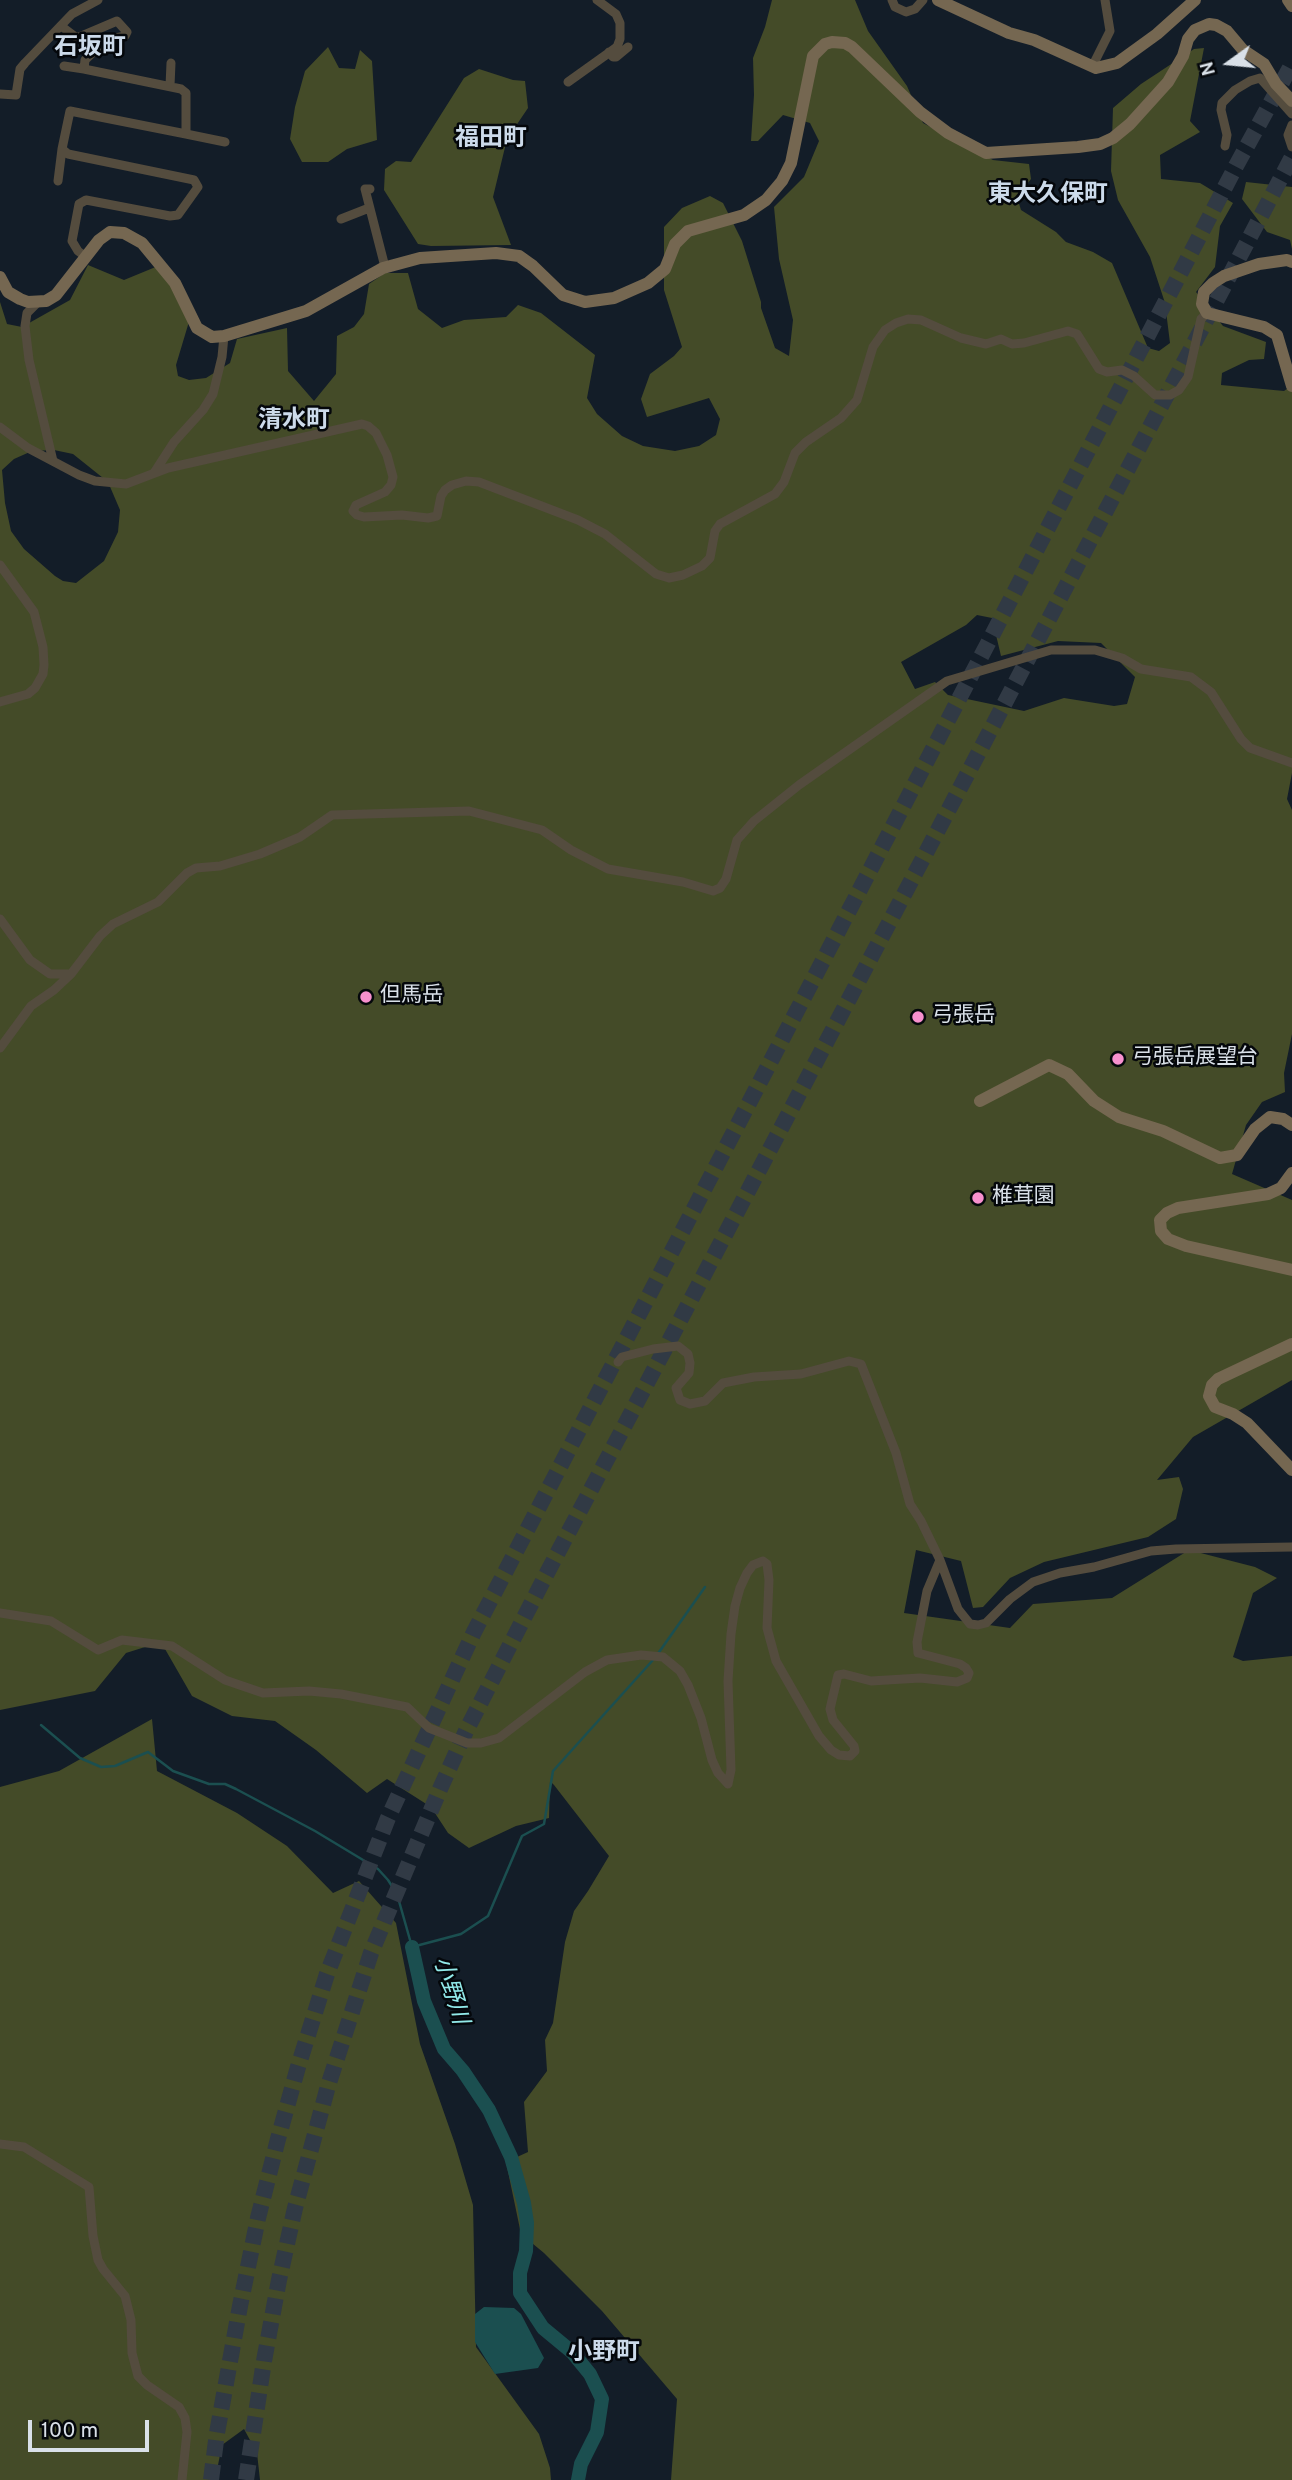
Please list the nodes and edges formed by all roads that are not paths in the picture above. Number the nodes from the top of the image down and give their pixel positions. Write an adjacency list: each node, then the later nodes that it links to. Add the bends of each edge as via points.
1 (99, 0): 10 (street, via 72,14)
2 (597, 0): 12 (street, via 620,23 617,47)
3 (892, 0): 4 (street, via 906,12)
4 (923, 0)
5 (938, 0): 15 (street)
6 (1105, 0): 15 (street, via 1110,31)
7 (1195, 0): 15 (street, via 1117,63)
8 (1288, 0): 9 (street)
9 (1292, 6)
10 (61, 26): 16 (street, via 77,38 117,21 129,37 106,40 85,60); 19 (street, via 20,69 16,95)
11 (628, 47): 12 (street, via 616,57)
12 (609, 52): 17 (street)
13 (171, 63): 18 (street)
14 (64, 66): 16 (street)
15 (1093, 67)
16 (84, 69): 18 (street)
17 (568, 82)
18 (170, 86): 23 (street, via 186,93)
19 (0, 94)
20 (1292, 101): 34 (street, via 1264,64 1243,50 1227,31 1209,24 1195,30 1168,82 1113,138 1078,147 986,153 920,112 852,47 832,42 813,56 791,163 782,181 744,215 688,231 675,244 665,269 648,283 614,298 585,302 563,295 519,256 420,258)
21 (1292, 114): 25 (street, via 1261,78 1250,81 1222,103)
22 (1292, 125): 26 (street, via 1288,135)
23 (186, 134): 24 (street); 27 (street, via 71,111)
24 (225, 142)
25 (1225, 146)
26 (1292, 147)
27 (62, 149): 28 (street); 32 (street, via 194,180 198,187 178,215 86,200 79,204 72,241)
28 (58, 181)
29 (370, 188): 30 (street, via 365,189)
30 (369, 208): 31 (street); 34 (street)
31 (341, 219)
32 (86, 257): 36 (street, via 56,295); 38 (street, via 110,232 124,233 142,243 175,283 197,328 212,337)
33 (1292, 262): 37 (street, via 1259,264 1216,281 1204,292 1202,304)
34 (385, 267): 38 (street, via 306,312)
35 (0, 277): 36 (street, via 8,292)
36 (38, 302): 41 (street, via 27,313 25,326)
37 (1207, 313): 39 (street, via 1264,327 1277,335); 42 (street, via 1201,319 1188,377 1170,396 1155,395 1122,370 1099,369 1077,334 1068,331 1024,343 1001,340 986,344 921,320 896,323 873,347 857,400 795,453 775,494 720,524 710,558 702,566 669,578 656,574 605,534 578,520 479,482 466,481 445,490 437,516 357,515 353,511 356,505 385,492 393,477 376,433 362,424)
38 (224, 336): 42 (street, via 213,394)
39 (1292, 386)
40 (0, 427): 41 (street)
41 (53, 461): 42 (street, via 95,481 115,484 140,481)
42 (154, 473)
43 (0, 565): 44 (street, via 34,612 44,665 36,688)
44 (0, 702)
45 (1292, 763): 47 (street, via 1250,748 1211,692 1191,677 1141,669 1095,650 1051,650 947,681 822,769 754,821 737,841 726,878 713,891 608,869 542,830 469,811 341,814 260,854 187,873 158,902 113,924)
46 (0, 919): 47 (street, via 30,960 50,974)
47 (71, 974): 48 (street, via 31,1006)
48 (0, 1048)
49 (980, 1101): 50 (street, via 1049,1065 1068,1074 1094,1101 1119,1117 1220,1157 1237,1155 1270,1117)
50 (1292, 1125)
51 (1292, 1173): 52 (street, via 1281,1188 1268,1194 1178,1208 1160,1220 1168,1239 1186,1246)
52 (1292, 1270)
53 (1292, 1344): 55 (street, via 1218,1379 1209,1396 1215,1407 1247,1423)
54 (618, 1362): 57 (street, via 622,1357 678,1346 688,1354 690,1363 689,1373 676,1388 680,1400 690,1404 705,1401 723,1383 801,1374 849,1361 861,1364 896,1453 910,1504)
55 (1292, 1470)
56 (1292, 1547): 57 (street, via 1175,1549 1060,1573 1033,1582 978,1625 965,1620 958,1609)
57 (940, 1560): 58 (street, via 927,1591 918,1653 960,1664 969,1673 967,1678 957,1682 920,1678 871,1681 838,1675 830,1709 854,1746 850,1756 831,1750 819,1736 776,1661 767,1629 767,1564 763,1560 753,1565 735,1606 728,1681 729,1784 712,1760 688,1685 663,1657 607,1660 499,1738 481,1743 429,1728 407,1707 341,1694 263,1693 225,1680 172,1646 122,1640 99,1650 51,1621)
58 (0, 1613)
59 (0, 2144): 60 (street, via 24,2147 89,2187 98,2260 125,2296 138,2376 179,2406 185,2418)
60 (182, 2480)

